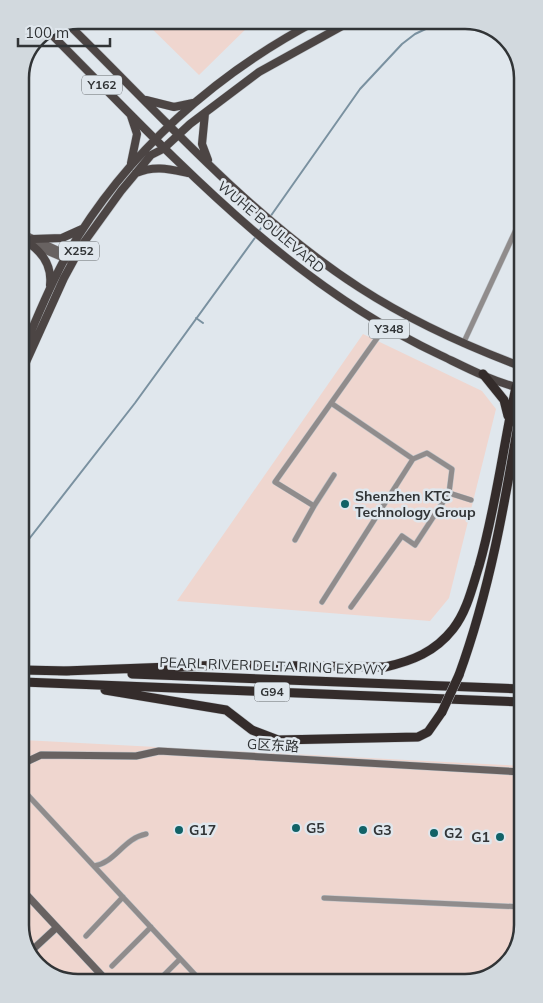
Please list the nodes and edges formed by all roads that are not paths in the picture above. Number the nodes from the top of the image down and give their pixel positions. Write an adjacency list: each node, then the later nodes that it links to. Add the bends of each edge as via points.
1 (73, 29): 5 (main road, WUHE BOULEVARD / Y162)
2 (301, 29): 6 (main road, X252, via 274,43)
3 (337, 29): 7 (main road, X252, via 259,72)
4 (53, 36): 8 (main road, WUHE BOULEVARD / Y162)
5 (144, 99): 6 (main road, via 174,107); 9 (main road, WUHE BOULEVARD / Y162)
6 (196, 103): 9 (main road, X252)
7 (205, 113): 10 (main road, X252); 13 (main road, via 202,144)
8 (130, 114): 11 (main road, WUHE BOULEVARD / Y162); 14 (main road, via 136,134)
9 (168, 125): 10 (main road, WUHE BOULEVARD / Y162); 11 (main road, X252)
10 (178, 136): 12 (main road, X252); 13 (main road, WUHE BOULEVARD / Y348)
11 (154, 139): 12 (main road, WUHE BOULEVARD / Y348); 14 (main road, X252)
12 (163, 149): 15 (main road, X252, via 151,154); 16 (main road, WUHE BOULEVARD / Y348)
13 (210, 164): 27 (main road, WUHE BOULEVARD / Y348, via 284,231 360,288)
14 (130, 166): 17 (main road, X252)
15 (134, 174): 16 (main road, via 162,167); 23 (main road, X252)
16 (189, 174): 25 (main road, WUHE BOULEVARD / Y348, via 273,249)
17 (85, 226): 21 (main road, via 62,238); 22 (main road, X252)
18 (514, 234): 27 (street)
19 (29, 240): 21 (street)
20 (29, 241): 21 (street)
21 (32, 242): 22 (street); 24 (main road, via 47,262 51,280)
22 (66, 257): 23 (street); 24 (main road, X252)
23 (73, 260): 28 (main road, X252)
24 (49, 292): 26 (main road, X252)
25 (385, 327): 30 (main road, WUHE BOULEVARD / Y348); 32 (street)
26 (29, 337)
27 (463, 344): 29 (main road, WUHE BOULEVARD / Y348)
28 (29, 356)
29 (514, 364)
30 (483, 374): 31 (main road, WUHE BOULEVARD / Y348); 33 (highway, via 504,400)
31 (514, 383)
32 (331, 403): 36 (street); 40 (street, via 275,482)
33 (514, 423)
34 (514, 435): 41 (highway)
35 (514, 440): 42 (highway)
36 (413, 459): 38 (street, via 426,453 452,469); 44 (street)
37 (334, 476): 40 (street)
38 (449, 492): 39 (street); 45 (street, via 415,545 402,536)
39 (471, 500)
40 (314, 506): 43 (street)
41 (489, 526): 42 (highway); 47 (highway, via 475,579 458,622 434,648 402,663 363,668 232,665)
42 (500, 528): 49 (highway, bridge, via 459,675 442,712 428,732 418,737 288,741 252,730 226,710)
43 (295, 540)
44 (322, 602)
45 (351, 607)
46 (29, 670): 47 (highway, PEARL RIVER DELTA RING EXPWY / G94)
47 (64, 671): 50 (highway, PEARL RIVER DELTA RING EXPWY / G94)
48 (29, 682): 49 (highway, PEARL RIVER DELTA RING EXPWY / G94)
49 (64, 683): 51 (highway, PEARL RIVER DELTA RING EXPWY / G94)
50 (514, 689)
51 (514, 702)
52 (29, 760): 53 (street, G区东路, via 41,755 136,756 159,751)
53 (514, 772)
54 (29, 796): 56 (street)
55 (146, 834): 56 (street, via 135,836 104,865)
56 (94, 866): 57 (street)
57 (123, 897): 61 (street); 63 (street)
58 (29, 898): 62 (street)
59 (324, 898): 60 (street)
60 (514, 907)
61 (151, 927): 65 (street); 66 (street)
62 (56, 928): 64 (street); 67 (street)
63 (86, 936)
64 (34, 948)
65 (180, 959): 68 (street); 69 (street)
66 (112, 966)
67 (100, 974)
68 (165, 974)
69 (194, 974)

